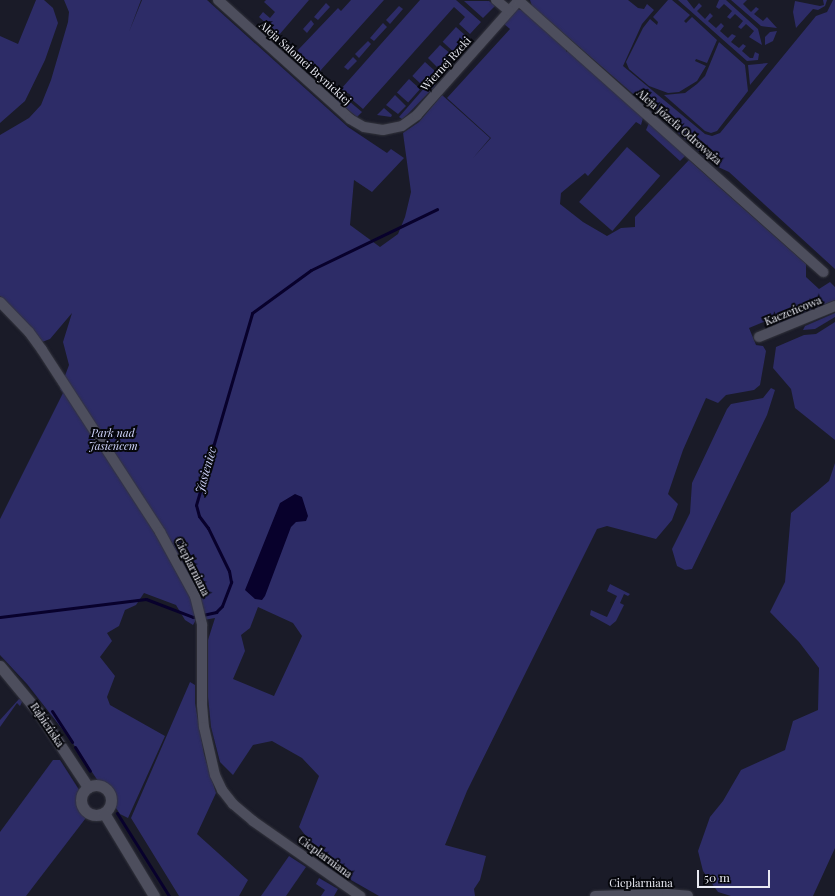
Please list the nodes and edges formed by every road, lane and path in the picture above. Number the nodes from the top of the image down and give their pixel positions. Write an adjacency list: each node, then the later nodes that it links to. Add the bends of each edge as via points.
1 (218, 0): 5 (street, Aleja Salomei Brynickiej, via 350,119 364,127)
2 (496, 0): 4 (street)
3 (519, 0): 4 (street, Wiernej Rzeki); 6 (street, Aleja Józefa Odrowąża)
4 (509, 11): 5 (street, Wiernej Rzeki, via 417,114 402,126)
5 (383, 130)
6 (822, 272)
7 (0, 302): 14 (street, Cieplarniana, via 36,341 115,462 166,543 200,615 202,705 208,748 222,790 233,804 253,821)
8 (835, 306): 9 (street, Kaczeńcowa)
9 (759, 337)
10 (0, 666): 11 (street, Rąbieńska, via 33,704)
11 (88, 787): 12 (street, via 81,797 83,808 92,815); 12 (street, via 97,785 109,792 111,802)
12 (104, 814): 13 (street)
13 (154, 896)
14 (360, 896)
15 (595, 896): 16 (street, Cieplarniana)
16 (688, 896)

